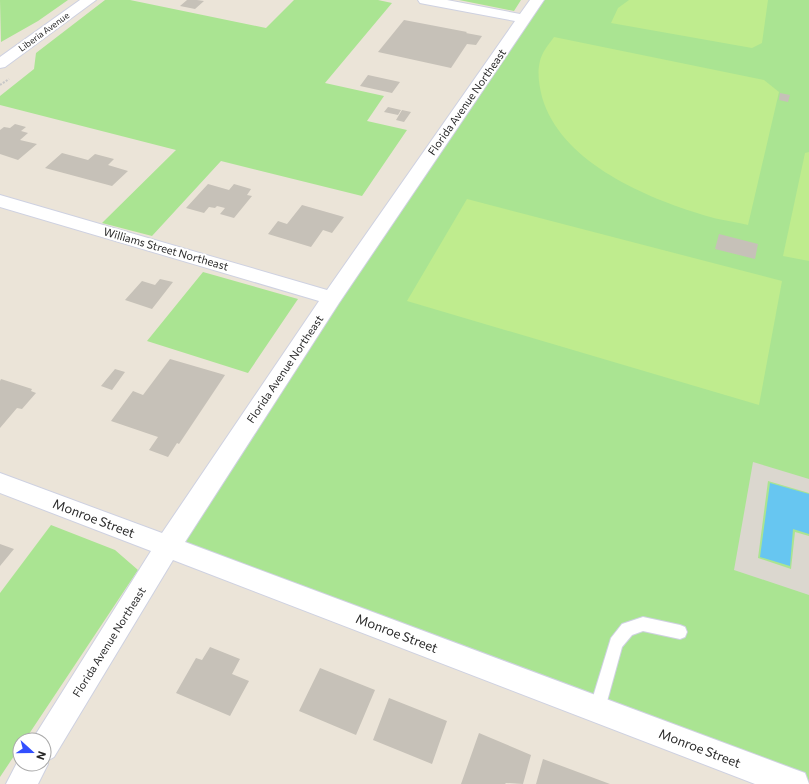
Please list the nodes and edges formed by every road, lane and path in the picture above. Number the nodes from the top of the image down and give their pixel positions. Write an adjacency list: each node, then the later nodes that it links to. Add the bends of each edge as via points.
1 (89, 0): 5 (street, Liberia Avenue)
2 (425, 0): 4 (street)
3 (537, 0): 4 (street, Florida Avenue Northeast)
4 (525, 19): 7 (street, Florida Avenue Northeast)
5 (0, 64)
6 (0, 201): 7 (street, Williams Street Northeast)
7 (332, 298): 9 (street, Florida Avenue Northeast)
8 (0, 483): 9 (street, Monroe Street)
9 (168, 546): 11 (street, Monroe Street); 12 (street, Florida Avenue Northeast)
10 (680, 632): 11 (lane, via 643,624 627,629 616,643)
11 (597, 710): 15 (street, Monroe Street)
12 (52, 734)
13 (28, 772): 14 (street)
14 (21, 784)
15 (794, 784)

